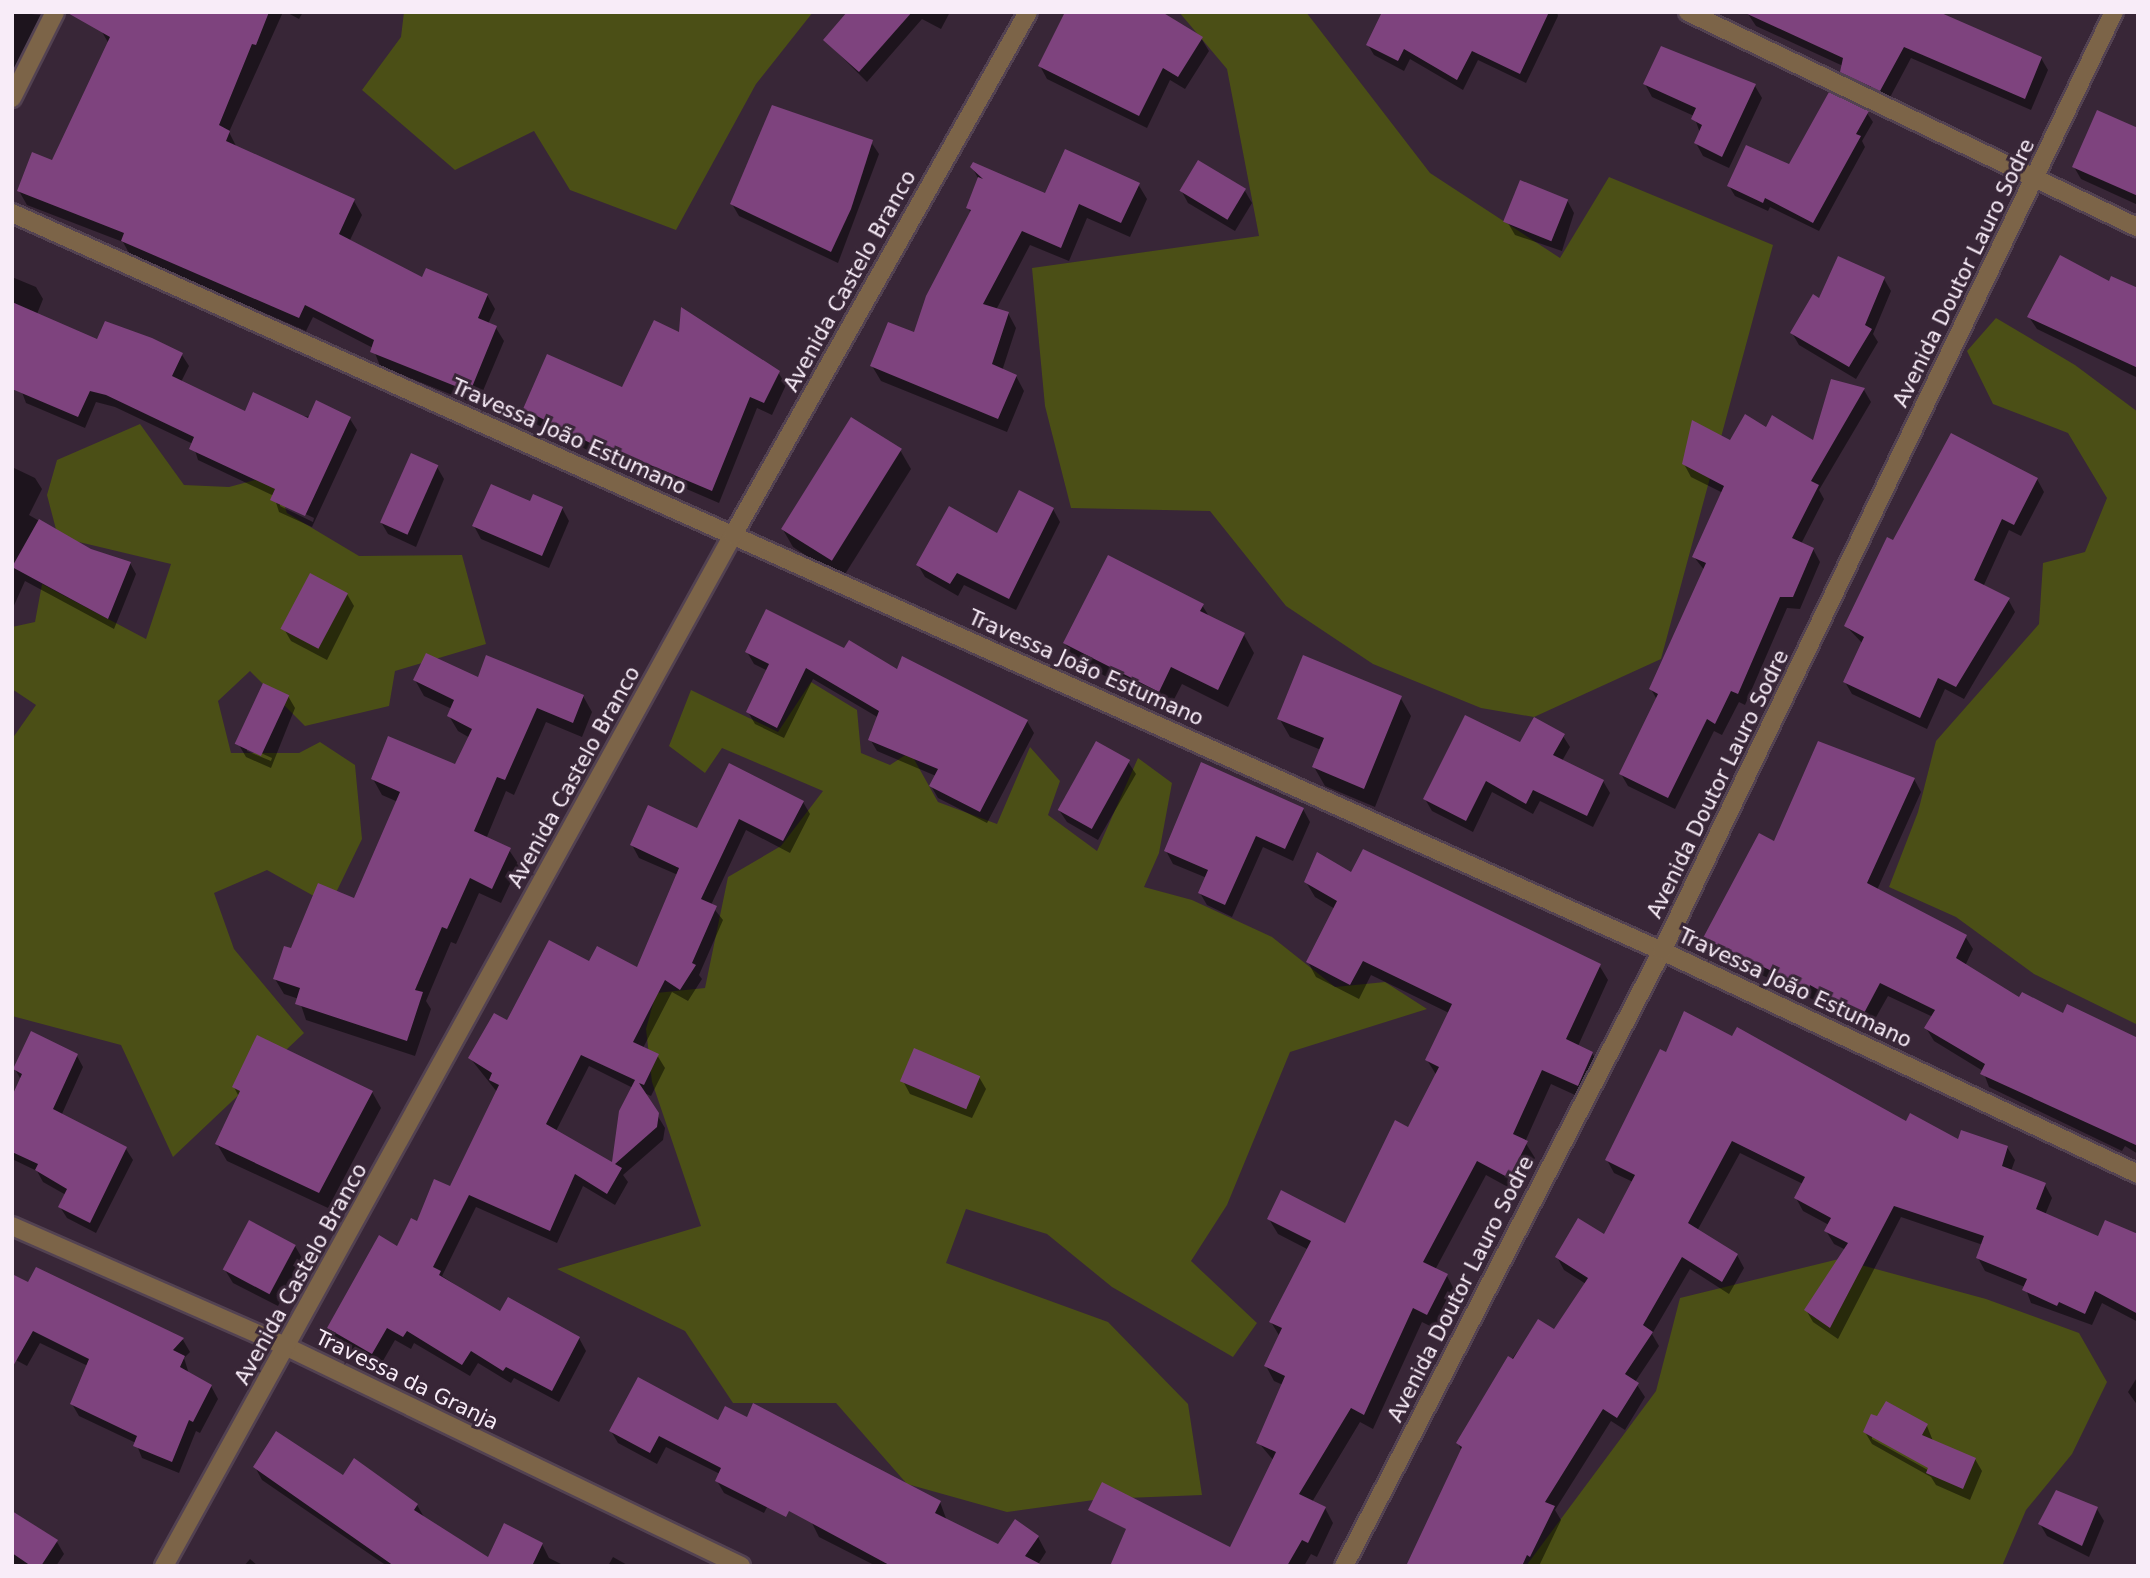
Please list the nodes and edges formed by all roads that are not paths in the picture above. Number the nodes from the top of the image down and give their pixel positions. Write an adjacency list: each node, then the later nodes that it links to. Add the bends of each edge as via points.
1 (55, 12): 5 (street)
2 (1028, 12): 9 (street, Avenida Castelo Branco)
3 (1688, 12): 6 (street)
4 (2114, 12): 6 (street, Avenida Doutor Lauro Sodre)
5 (12, 98)
6 (2034, 180): 8 (street); 10 (street, Avenida Doutor Lauro Sodre)
7 (12, 213): 9 (street, Travessa João Estumano)
8 (2138, 228)
9 (733, 535): 10 (street, Travessa João Estumano); 13 (street, Avenida Castelo Branco)
10 (1662, 951): 11 (street, Travessa João Estumano); 16 (street, Avenida Doutor Lauro Sodre)
11 (2138, 1174)
12 (12, 1226): 13 (street, Travessa da Granja)
13 (287, 1347): 14 (street, Avenida Castelo Branco); 15 (street, Travessa da Granja)
14 (164, 1566)
15 (741, 1566)
16 (1344, 1566)

